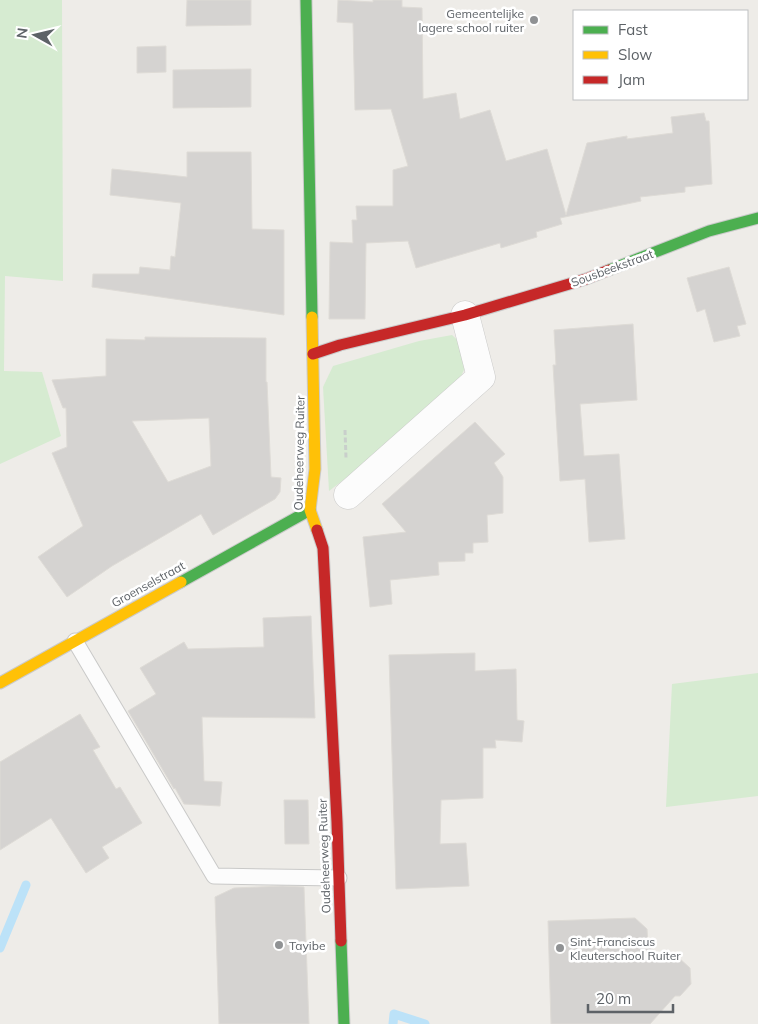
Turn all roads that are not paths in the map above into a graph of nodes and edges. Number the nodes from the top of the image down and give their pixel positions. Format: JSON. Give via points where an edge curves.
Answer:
{"nodes":[{"id":1,"x":306,"y":0,"type":"edge"},
{"id":2,"x":758,"y":218,"type":"edge"},
{"id":3,"x":465,"y":315,"type":"junction"},
{"id":4,"x":313,"y":354,"type":"junction"},
{"id":5,"x":348,"y":495,"type":"dead end"},
{"id":6,"x":310,"y":510,"type":"junction"},
{"id":7,"x":75,"y":641,"type":"junction"},
{"id":8,"x":0,"y":683,"type":"edge"},
{"id":9,"x":339,"y":878,"type":"junction"},
{"id":10,"x":344,"y":1024,"type":"edge"}],
"edges":[{"from":1,"to":4,"type":"street","name":"Oudeheerweg Ruiter"},
{"from":2,"to":3,"type":"street","name":"Sousbeekstraat","via":[[709,231],[586,279]]},
{"from":3,"to":4,"type":"street","name":"Sousbeekstraat"},
{"from":3,"to":5,"type":"street","via":[[481,377]]},
{"from":4,"to":6,"type":"street","name":"Oudeheerweg Ruiter","via":[[315,468]]},
{"from":6,"to":7,"type":"street","name":"Groenselstraat"},
{"from":6,"to":9,"type":"street","name":"Oudeheerweg Ruiter","via":[[323,548]]},
{"from":7,"to":8,"type":"street","name":"Groenselstraat"},
{"from":7,"to":9,"type":"lane","via":[[214,876]]},
{"from":9,"to":10,"type":"street","name":"Oudeheerweg Ruiter"}]}
